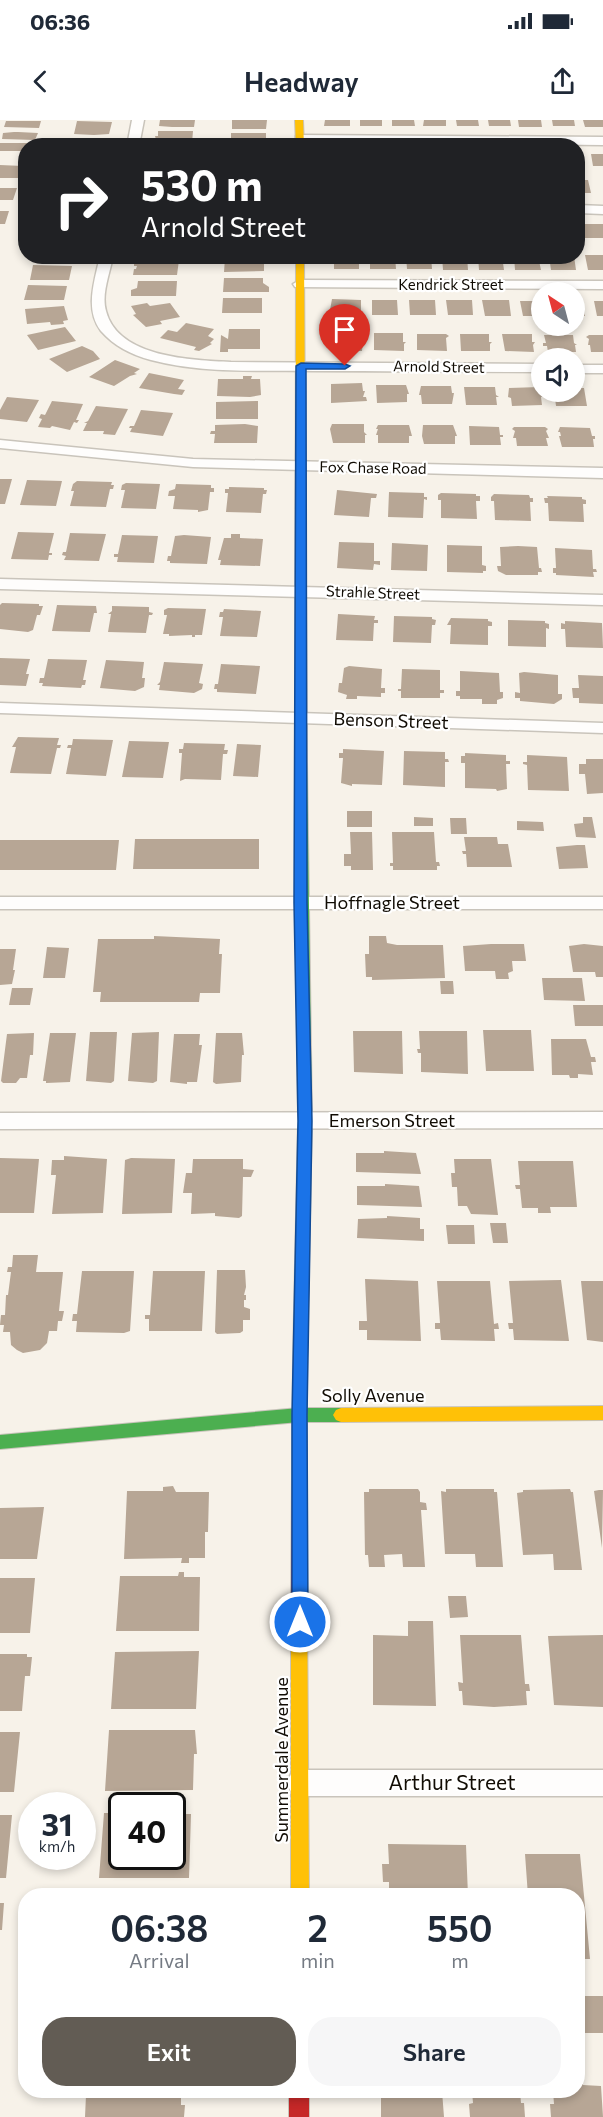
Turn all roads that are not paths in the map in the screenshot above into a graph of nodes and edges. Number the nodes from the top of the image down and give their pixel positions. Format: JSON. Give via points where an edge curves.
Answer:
{"nodes":[{"id":1,"x":138,"y":120,"type":"edge"},
{"id":2,"x":298,"y":120,"type":"edge"},
{"id":3,"x":134,"y":138,"type":"edge"},
{"id":4,"x":300,"y":138,"type":"edge"},
{"id":5,"x":585,"y":141,"type":"edge"},
{"id":6,"x":603,"y":141,"type":"edge"},
{"id":7,"x":585,"y":210,"type":"edge"},
{"id":8,"x":603,"y":210,"type":"edge"},
{"id":9,"x":105,"y":264,"type":"edge"},
{"id":10,"x":300,"y":264,"type":"edge"},
{"id":11,"x":300,"y":284,"type":"junction"},
{"id":12,"x":603,"y":285,"type":"edge"},
{"id":13,"x":301,"y":366,"type":"junction"},
{"id":14,"x":531,"y":368,"type":"edge"},
{"id":15,"x":585,"y":369,"type":"edge"},
{"id":16,"x":603,"y":369,"type":"edge"},
{"id":17,"x":0,"y":444,"type":"edge"},
{"id":18,"x":300,"y":466,"type":"junction"},
{"id":19,"x":603,"y":473,"type":"edge"},
{"id":20,"x":0,"y":584,"type":"edge"},
{"id":21,"x":301,"y":591,"type":"junction"},
{"id":22,"x":603,"y":600,"type":"edge"},
{"id":23,"x":0,"y":708,"type":"edge"},
{"id":24,"x":300,"y":718,"type":"junction"},
{"id":25,"x":603,"y":728,"type":"edge"},
{"id":26,"x":0,"y":903,"type":"edge"},
{"id":27,"x":301,"y":903,"type":"junction"},
{"id":28,"x":603,"y":903,"type":"edge"},
{"id":29,"x":603,"y":1120,"type":"edge"},
{"id":30,"x":0,"y":1121,"type":"edge"},
{"id":31,"x":305,"y":1121,"type":"junction"},
{"id":32,"x":603,"y":1413,"type":"edge"},
{"id":33,"x":299,"y":1415,"type":"junction"},
{"id":34,"x":0,"y":1442,"type":"edge"},
{"id":35,"x":301,"y":1783,"type":"junction"},
{"id":36,"x":603,"y":1783,"type":"edge"},
{"id":37,"x":300,"y":1888,"type":"edge"},
{"id":38,"x":299,"y":2098,"type":"edge"},
{"id":39,"x":299,"y":2117,"type":"edge"}],
"edges":[{"from":1,"to":3,"type":"street"},
{"from":2,"to":4,"type":"street"},
{"from":5,"to":6,"type":"street"},
{"from":7,"to":8,"type":"street"},
{"from":9,"to":13,"type":"street","name":"Arnold Street","via":[[99,310],[105,326],[125,345],[156,358],[195,364]]},
{"from":10,"to":11,"type":"street","name":"Summerdale Avenue"},
{"from":11,"to":12,"type":"street","name":"Kendrick Street"},
{"from":11,"to":13,"type":"street","name":"Summerdale Avenue"},
{"from":13,"to":14,"type":"street","name":"Arnold Street"},
{"from":13,"to":18,"type":"street","name":"Summerdale Avenue"},
{"from":15,"to":16,"type":"street"},
{"from":17,"to":18,"type":"street","name":"Fox Chase Road","via":[[193,463]]},
{"from":18,"to":19,"type":"street","name":"Fox Chase Road"},
{"from":18,"to":21,"type":"street","name":"Summerdale Avenue"},
{"from":20,"to":21,"type":"street","name":"Strahle Street"},
{"from":21,"to":22,"type":"street","name":"Strahle Street"},
{"from":21,"to":24,"type":"street","name":"Summerdale Avenue"},
{"from":23,"to":24,"type":"street","name":"Benson Street"},
{"from":24,"to":25,"type":"street","name":"Benson Street"},
{"from":24,"to":27,"type":"street","name":"Summerdale Avenue"},
{"from":26,"to":27,"type":"street","name":"Hoffnagle Street"},
{"from":27,"to":28,"type":"street","name":"Hoffnagle Street"},
{"from":27,"to":31,"type":"street","name":"Summerdale Avenue"},
{"from":29,"to":31,"type":"street","name":"Emerson Street"},
{"from":30,"to":31,"type":"street","name":"Emerson Street"},
{"from":31,"to":33,"type":"street","name":"Summerdale Avenue"},
{"from":32,"to":33,"type":"street","name":"Solly Avenue"},
{"from":33,"to":34,"type":"street","name":"Solly Avenue"},
{"from":33,"to":35,"type":"street","name":"Summerdale Avenue"},
{"from":35,"to":36,"type":"street","name":"Arthur Street"},
{"from":35,"to":37,"type":"street","name":"Summerdale Avenue"},
{"from":38,"to":39,"type":"street"}]}
